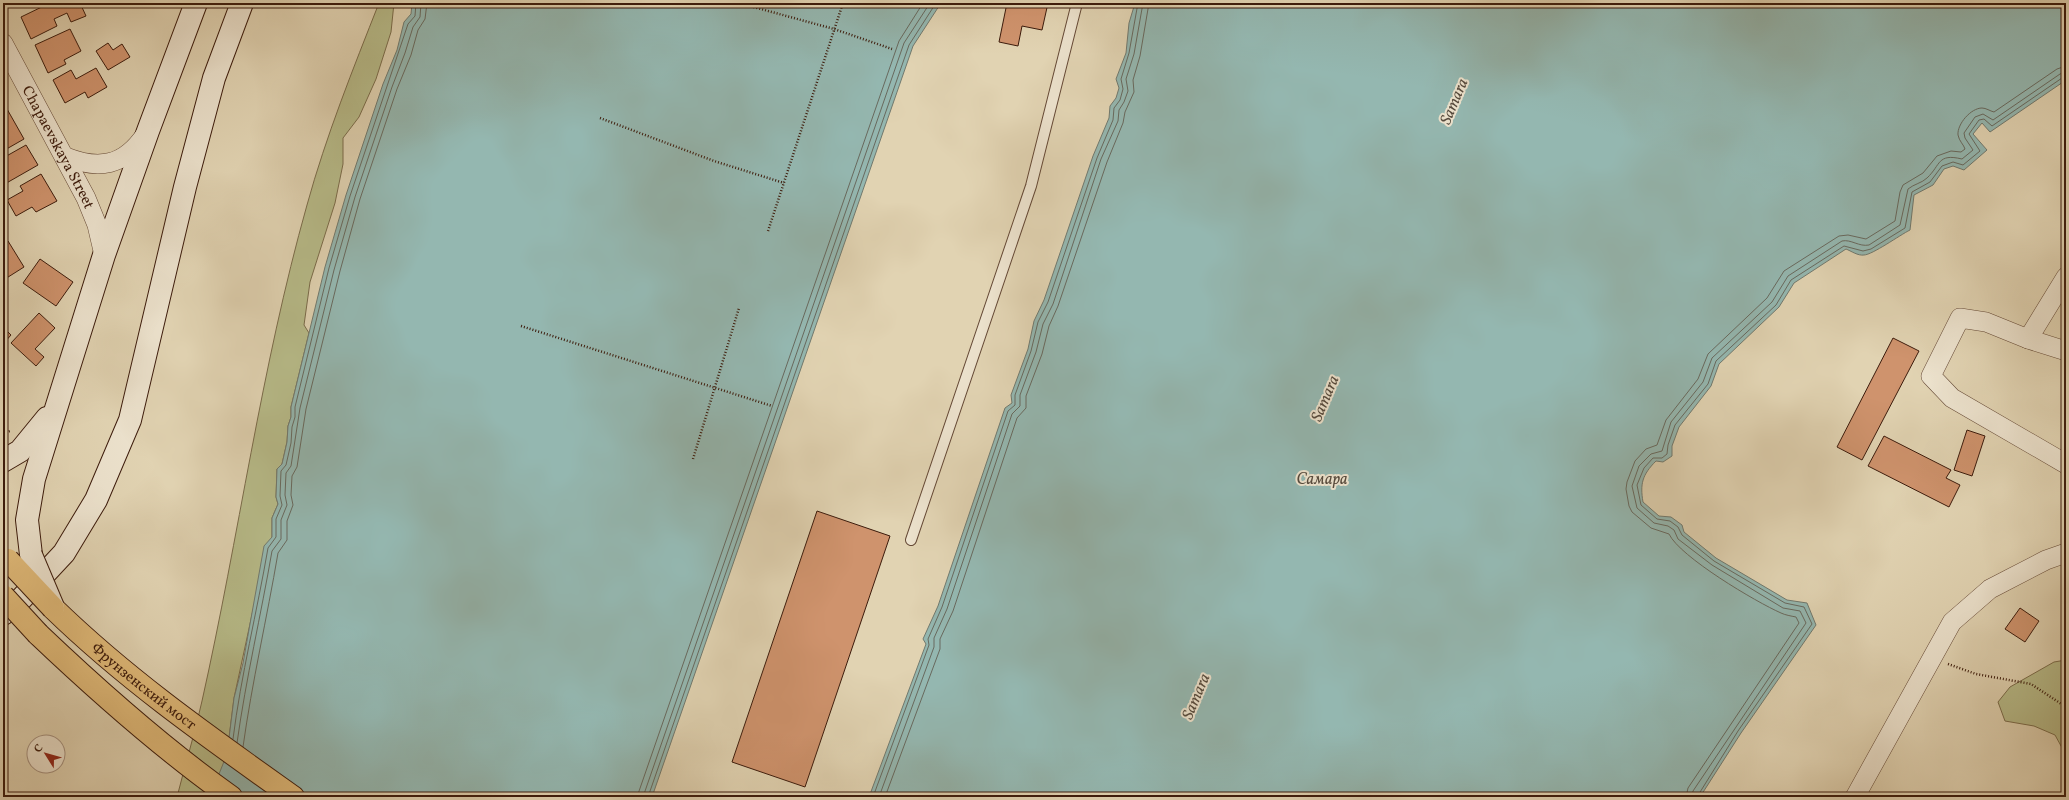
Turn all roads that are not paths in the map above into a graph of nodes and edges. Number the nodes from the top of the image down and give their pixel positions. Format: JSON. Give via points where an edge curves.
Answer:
{"nodes":[{"id":1,"x":196,"y":3,"type":"edge"},
{"id":2,"x":242,"y":3,"type":"edge"},
{"id":3,"x":1077,"y":3,"type":"edge"},
{"id":4,"x":3,"y":43,"type":"edge"},
{"id":5,"x":148,"y":131,"type":"junction"},
{"id":6,"x":66,"y":158,"type":"junction"},
{"id":7,"x":104,"y":255,"type":"junction"},
{"id":8,"x":2066,"y":277,"type":"edge"},
{"id":9,"x":2028,"y":339,"type":"junction"},
{"id":10,"x":2066,"y":351,"type":"edge"},
{"id":11,"x":58,"y":404,"type":"junction"},
{"id":12,"x":3,"y":461,"type":"edge"},
{"id":13,"x":2066,"y":464,"type":"edge"},
{"id":14,"x":911,"y":540,"type":"dead end"},
{"id":15,"x":2066,"y":553,"type":"edge"},
{"id":16,"x":5,"y":558,"type":"edge"},
{"id":17,"x":3,"y":596,"type":"edge"},
{"id":18,"x":3,"y":608,"type":"edge"},
{"id":19,"x":53,"y":608,"type":"junction"},
{"id":20,"x":3,"y":614,"type":"edge"},
{"id":21,"x":38,"y":634,"type":"junction"},
{"id":22,"x":231,"y":797,"type":"edge"},
{"id":23,"x":293,"y":797,"type":"edge"},
{"id":24,"x":1855,"y":797,"type":"edge"}],
"edges":[{"from":1,"to":5,"type":"main road"},
{"from":2,"to":20,"type":"main road","via":[[212,85],[130,420],[96,500],[64,553],[22,598]]},
{"from":3,"to":14,"type":"lane","via":[[1031,186]]},
{"from":4,"to":6,"type":"street","name":"Chapaevskaya Street"},
{"from":5,"to":6,"type":"street","via":[[127,155],[113,162],[81,163]]},
{"from":5,"to":7,"type":"main road"},
{"from":6,"to":7,"type":"street","name":"Chapaevskaya Street","via":[[97,225]]},
{"from":7,"to":11,"type":"main road"},
{"from":8,"to":9,"type":"street"},
{"from":9,"to":10,"type":"street"},
{"from":9,"to":13,"type":"street","via":[[1986,322],[1960,318],[1932,376],[1952,398]]},
{"from":11,"to":12,"type":"main road","via":[[30,441]]},
{"from":11,"to":19,"type":"main road","bridge":true,"via":[[28,506],[27,520],[31,555]]},
{"from":15,"to":24,"type":"street","via":[[2046,560],[1990,589],[1952,622]]},
{"from":16,"to":19,"type":"main road","name":"Фрунзенский мост","bridge":true},
{"from":17,"to":21,"type":"main road","name":"Фрунзенский мост","bridge":true},
{"from":18,"to":21,"type":"main road","bridge":true},
{"from":19,"to":23,"type":"main road","name":"Фрунзенский мост","via":[[92,646],[133,680]]},
{"from":21,"to":22,"type":"main road","name":"Фрунзенский мост","via":[[140,727]]}]}
